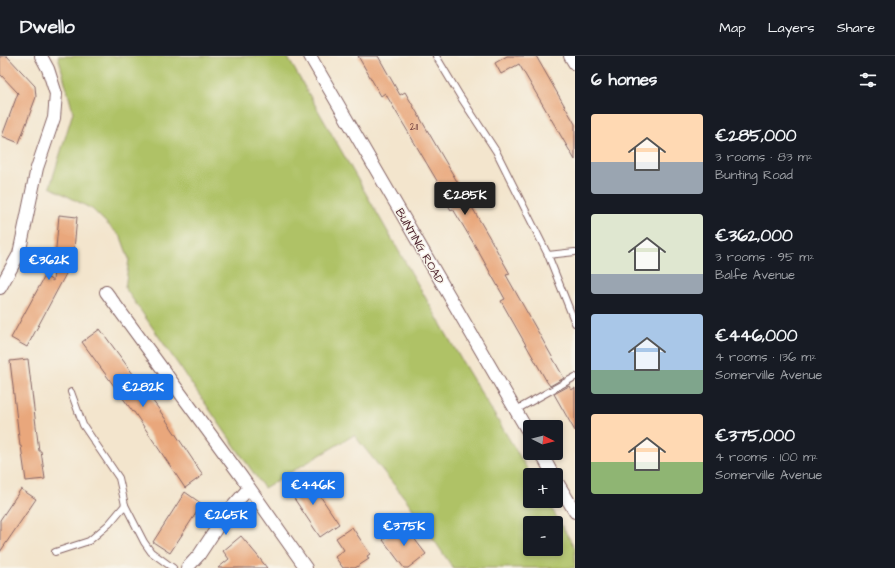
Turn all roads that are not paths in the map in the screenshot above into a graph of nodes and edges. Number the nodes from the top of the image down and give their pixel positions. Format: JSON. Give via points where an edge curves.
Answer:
{"nodes":[{"id":1,"x":41,"y":56,"type":"edge"},
{"id":2,"x":310,"y":56,"type":"edge"},
{"id":3,"x":436,"y":56,"type":"edge"},
{"id":4,"x":570,"y":56,"type":"edge"},
{"id":5,"x":575,"y":64,"type":"edge"},
{"id":6,"x":575,"y":252,"type":"edge"},
{"id":7,"x":548,"y":255,"type":"junction"},
{"id":8,"x":0,"y":288,"type":"edge"},
{"id":9,"x":106,"y":292,"type":"dead end"},
{"id":10,"x":575,"y":323,"type":"edge"},
{"id":11,"x":575,"y":377,"type":"edge"},
{"id":12,"x":71,"y":392,"type":"dead end"},
{"id":13,"x":516,"y":410,"type":"junction"},
{"id":14,"x":523,"y":422,"type":"edge"},
{"id":15,"x":249,"y":488,"type":"junction"},
{"id":16,"x":563,"y":492,"type":"edge"},
{"id":17,"x":126,"y":505,"type":"junction"},
{"id":18,"x":575,"y":512,"type":"edge"},
{"id":19,"x":55,"y":552,"type":"dead end"},
{"id":20,"x":173,"y":568,"type":"edge"},
{"id":21,"x":187,"y":568,"type":"edge"},
{"id":22,"x":306,"y":568,"type":"edge"}],
"edges":[{"from":1,"to":8,"type":"street","via":[[56,94],[54,118],[38,168],[19,254]]},
{"from":2,"to":13,"type":"street","name":"BUNTING ROAD"},
{"from":3,"to":7,"type":"lane","via":[[496,151]]},
{"from":4,"to":5,"type":"street"},
{"from":6,"to":7,"type":"lane"},
{"from":7,"to":10,"type":"lane"},
{"from":9,"to":15,"type":"street"},
{"from":11,"to":13,"type":"lane"},
{"from":12,"to":17,"type":"lane","via":[[83,424],[119,478]]},
{"from":13,"to":14,"type":"street","name":"BUNTING ROAD"},
{"from":15,"to":21,"type":"street","via":[[226,514],[199,555]]},
{"from":15,"to":22,"type":"street"},
{"from":16,"to":18,"type":"street"},
{"from":17,"to":19,"type":"lane","via":[[89,541]]},
{"from":17,"to":20,"type":"lane","via":[[150,552]]}]}
